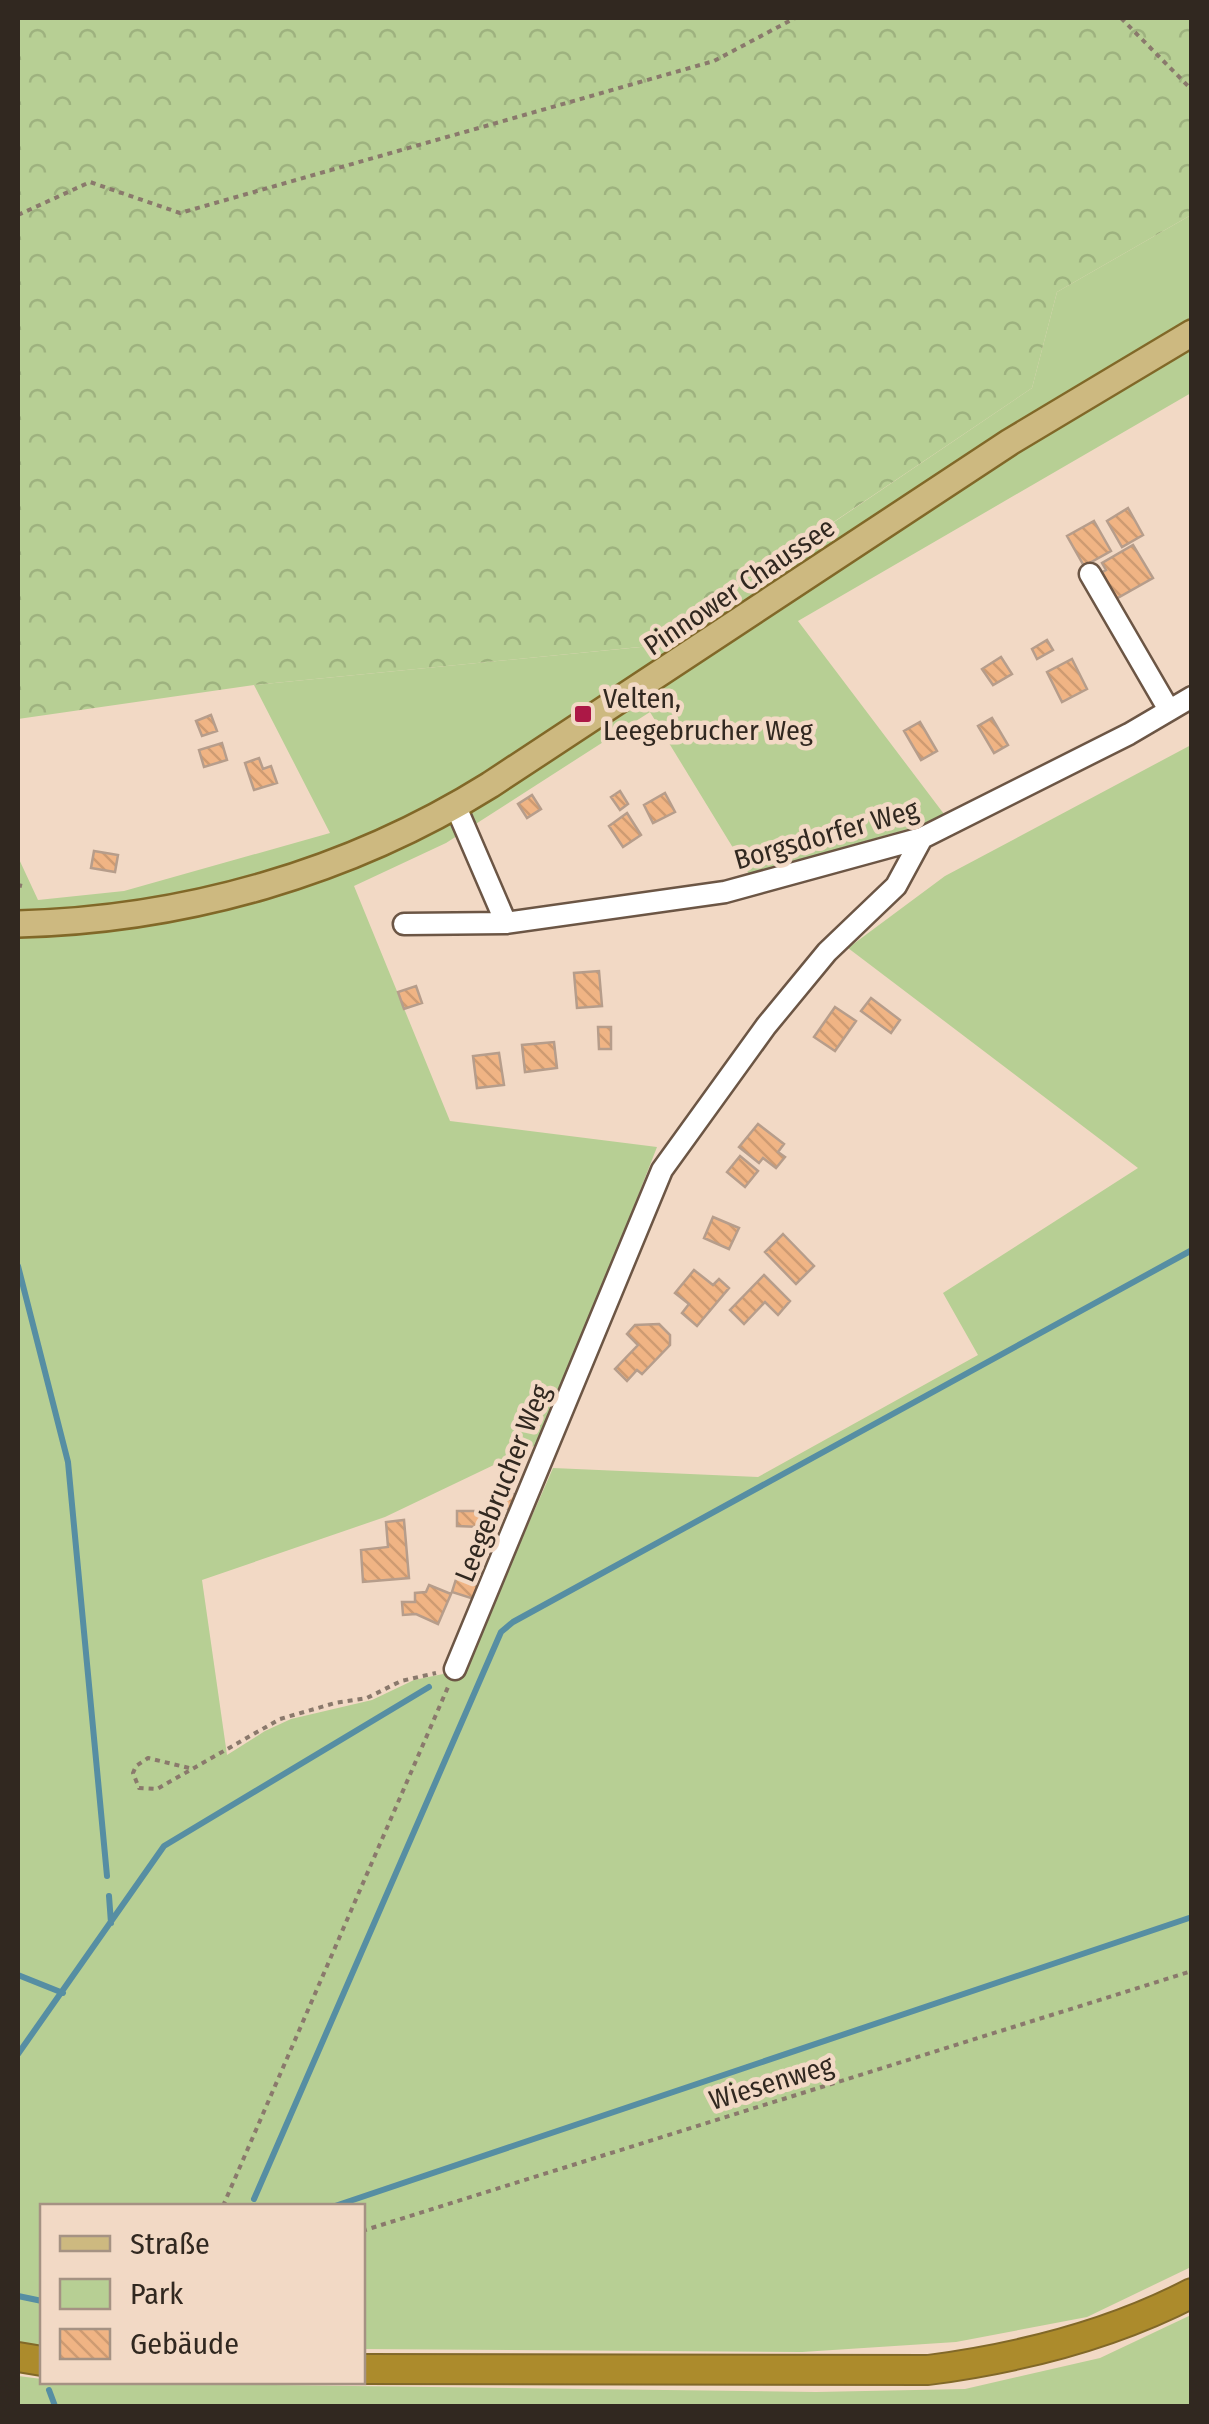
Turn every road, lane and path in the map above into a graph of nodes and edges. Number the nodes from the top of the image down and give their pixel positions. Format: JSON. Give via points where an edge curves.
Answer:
{"nodes":[{"id":1,"x":796,"y":18,"type":"edge"},
{"id":2,"x":1121,"y":18,"type":"edge"},
{"id":3,"x":1192,"y":90,"type":"edge"},
{"id":4,"x":18,"y":215,"type":"edge"},
{"id":5,"x":1192,"y":333,"type":"edge"},
{"id":6,"x":1090,"y":574,"type":"dead end"},
{"id":7,"x":1192,"y":696,"type":"edge"},
{"id":8,"x":1169,"y":710,"type":"junction"},
{"id":9,"x":456,"y":807,"type":"junction"},
{"id":10,"x":922,"y":838,"type":"junction"},
{"id":11,"x":506,"y":923,"type":"junction"},
{"id":12,"x":18,"y":924,"type":"edge"},
{"id":13,"x":404,"y":924,"type":"dead end"},
{"id":14,"x":456,"y":1669,"type":"junction"},
{"id":15,"x":189,"y":1768,"type":"junction"},
{"id":16,"x":1192,"y":1972,"type":"edge"},
{"id":17,"x":228,"y":2197,"type":"junction"},
{"id":18,"x":225,"y":2204,"type":"edge"},
{"id":19,"x":230,"y":2204,"type":"edge"},
{"id":20,"x":365,"y":2230,"type":"edge"},
{"id":21,"x":1192,"y":2294,"type":"edge"},
{"id":22,"x":365,"y":2369,"type":"edge"}],
"edges":[{"from":1,"to":4,"type":"path","via":[[714,62],[180,213],[90,182]]},
{"from":2,"to":3,"type":"path"},
{"from":5,"to":9,"type":"main road","name":"Pinnower Chaussee","via":[[1010,442]]},
{"from":6,"to":8,"type":"street"},
{"from":7,"to":8,"type":"street","name":"Borgsdorfer Weg"},
{"from":8,"to":10,"type":"street","name":"Borgsdorfer Weg"},
{"from":9,"to":11,"type":"street"},
{"from":9,"to":12,"type":"main road","name":"Pinnower Chaussee","via":[[370,849],[236,894],[118,916]]},
{"from":10,"to":11,"type":"street","name":"Borgsdorfer Weg","via":[[725,892]]},
{"from":10,"to":14,"type":"street","name":"Leegebrucher Weg","via":[[896,886],[827,952],[766,1026],[662,1170]]},
{"from":11,"to":13,"type":"street","name":"Borgsdorfer Weg"},
{"from":14,"to":15,"type":"path","via":[[280,1720]]},
{"from":14,"to":17,"type":"path"},
{"from":15,"to":15,"type":"path","via":[[148,1790],[132,1774],[148,1758]]},
{"from":16,"to":20,"type":"path","name":"Wiesenweg"},
{"from":17,"to":18,"type":"path"},
{"from":17,"to":19,"type":"path"},
{"from":21,"to":22,"type":"highway","via":[[1082,2338],[928,2370]]}]}
